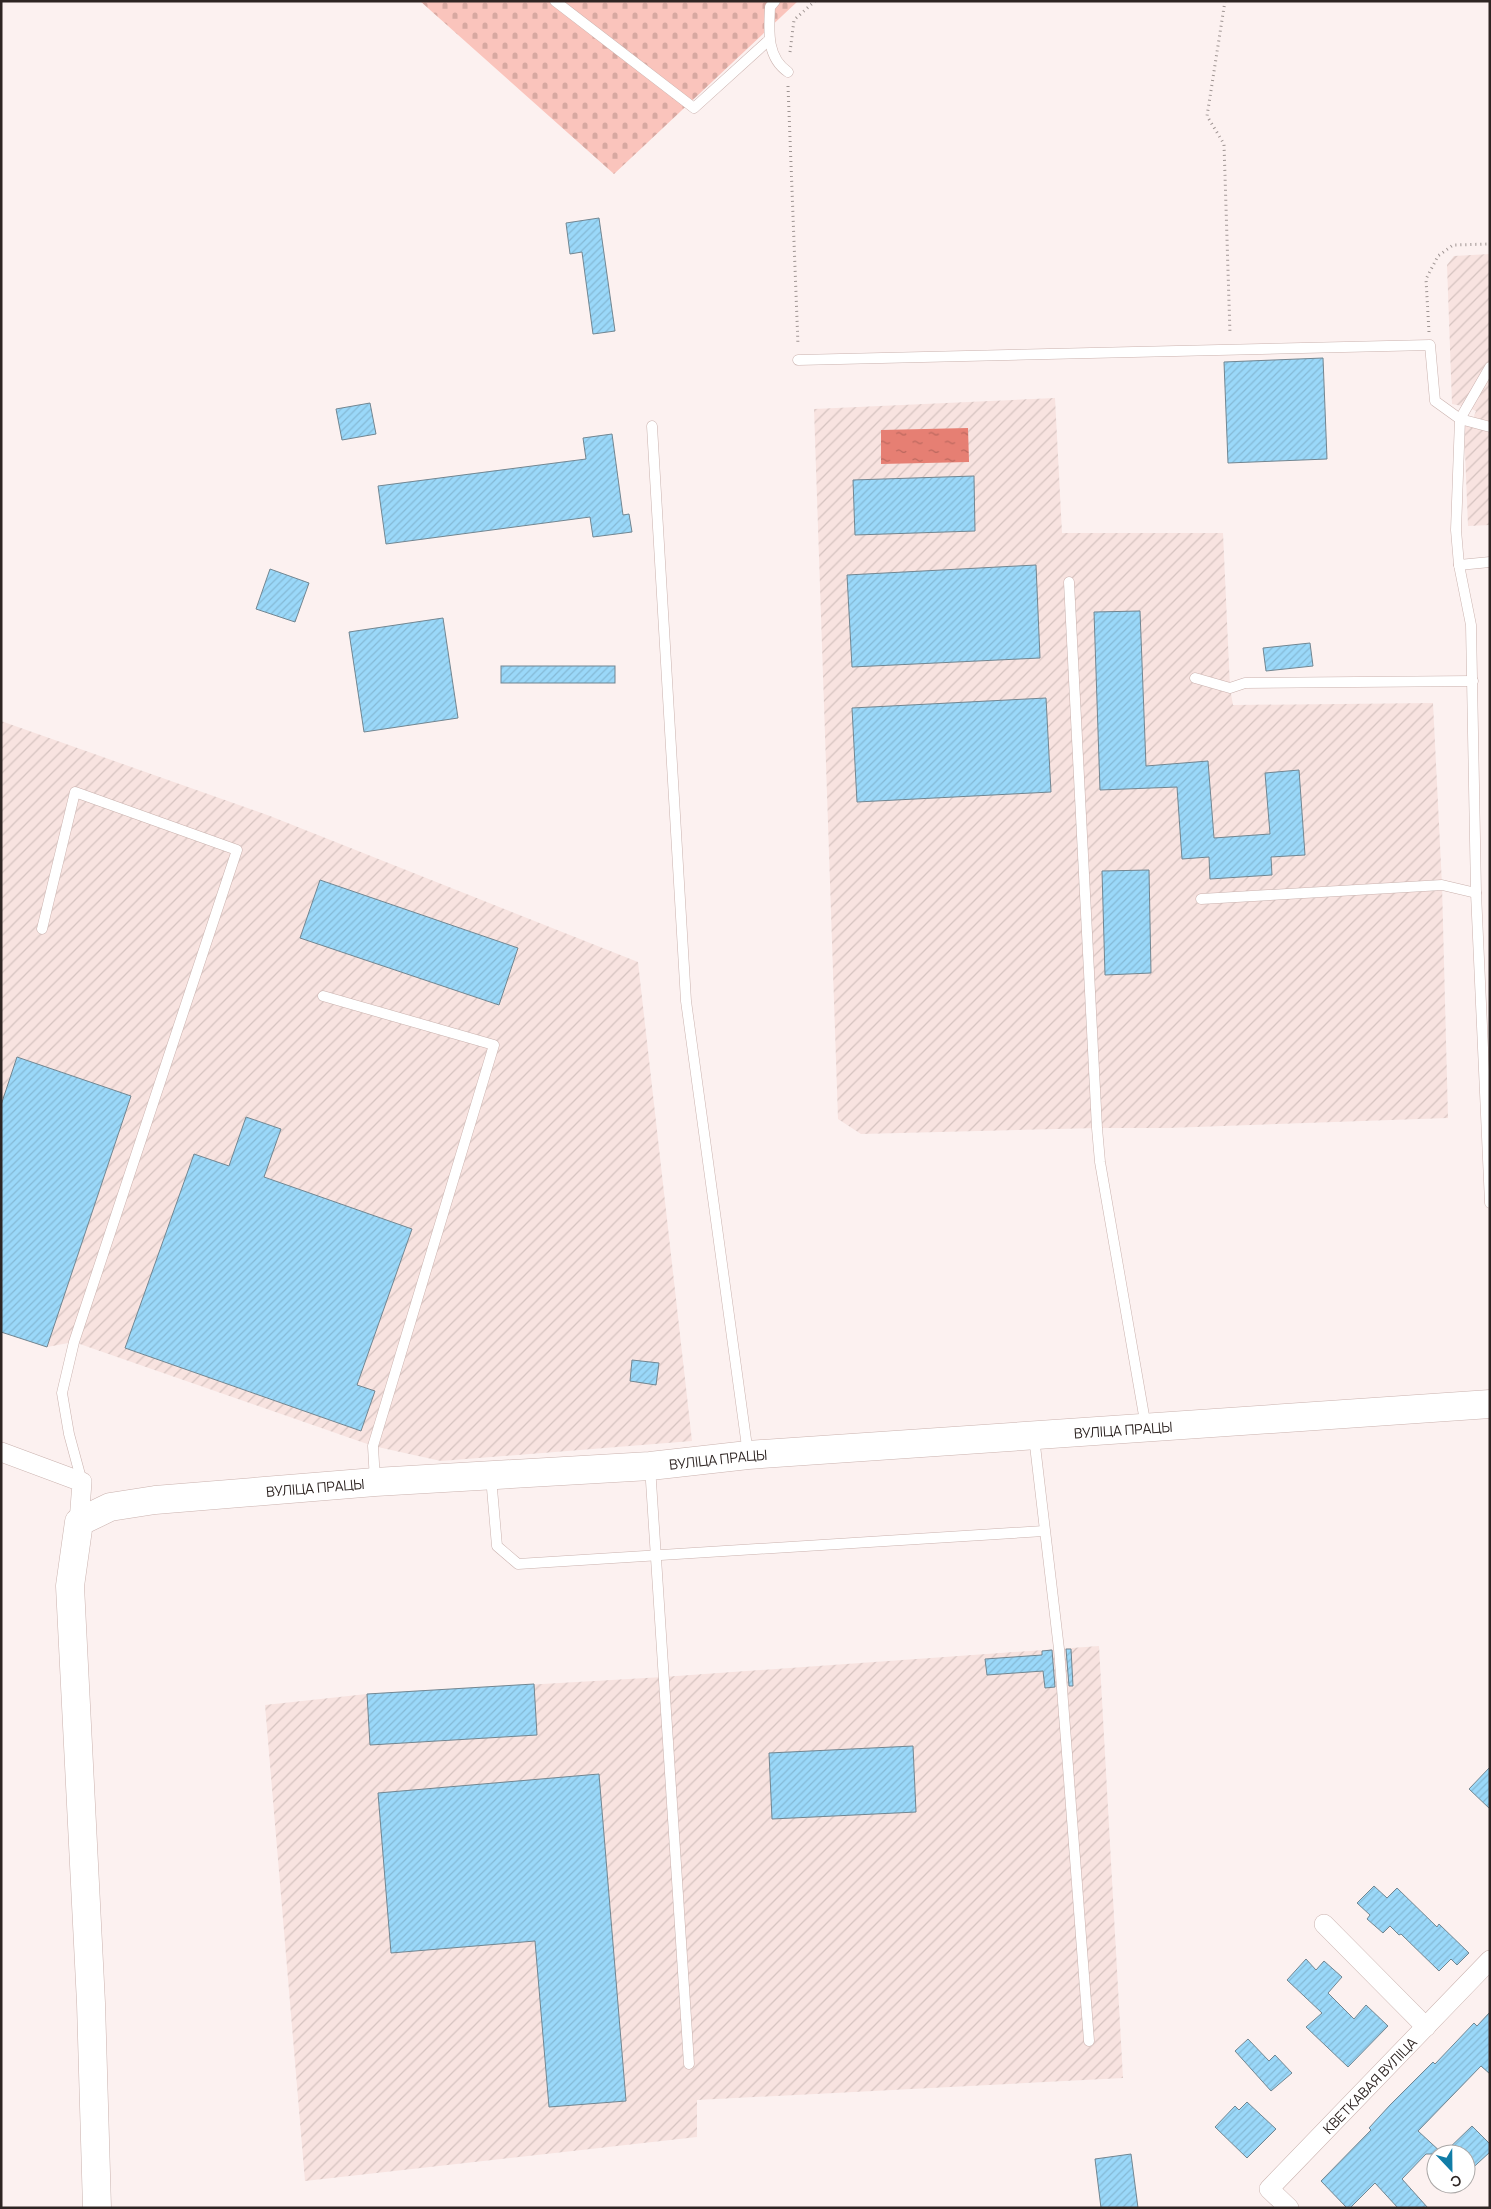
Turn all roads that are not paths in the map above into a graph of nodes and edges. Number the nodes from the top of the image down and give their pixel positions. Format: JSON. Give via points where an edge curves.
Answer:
{"nodes":[{"id":1,"x":555,"y":1,"type":"edge"},
{"id":2,"x":775,"y":1,"type":"edge"},
{"id":3,"x":769,"y":40,"type":"junction"},
{"id":4,"x":788,"y":72,"type":"road end"},
{"id":5,"x":798,"y":360,"type":"road end"},
{"id":6,"x":1490,"y":367,"type":"edge"},
{"id":7,"x":1460,"y":419,"type":"junction"},
{"id":8,"x":652,"y":426,"type":"dead end"},
{"id":9,"x":1490,"y":427,"type":"edge"},
{"id":10,"x":1490,"y":562,"type":"edge"},
{"id":11,"x":1459,"y":565,"type":"junction"},
{"id":12,"x":1069,"y":582,"type":"dead end"},
{"id":13,"x":1195,"y":678,"type":"dead end"},
{"id":14,"x":1473,"y":681,"type":"junction"},
{"id":15,"x":1476,"y":893,"type":"junction"},
{"id":16,"x":1201,"y":899,"type":"dead end"},
{"id":17,"x":42,"y":929,"type":"dead end"},
{"id":18,"x":323,"y":996,"type":"dead end"},
{"id":19,"x":1488,"y":1123,"type":"edge"},
{"id":20,"x":1490,"y":1203,"type":"edge"},
{"id":21,"x":1490,"y":1404,"type":"edge"},
{"id":22,"x":1146,"y":1428,"type":"junction"},
{"id":23,"x":1034,"y":1437,"type":"junction"},
{"id":24,"x":1,"y":1452,"type":"edge"},
{"id":25,"x":748,"y":1455,"type":"junction"},
{"id":26,"x":650,"y":1466,"type":"junction"},
{"id":27,"x":491,"y":1477,"type":"junction"},
{"id":28,"x":82,"y":1482,"type":"junction"},
{"id":29,"x":375,"y":1482,"type":"junction"},
{"id":30,"x":79,"y":1522,"type":"junction"},
{"id":31,"x":1044,"y":1531,"type":"junction"},
{"id":32,"x":657,"y":1555,"type":"junction"},
{"id":33,"x":1324,"y":1924,"type":"dead end"},
{"id":34,"x":1490,"y":1960,"type":"edge"},
{"id":35,"x":1426,"y":2027,"type":"junction"},
{"id":36,"x":1089,"y":2040,"type":"dead end"},
{"id":37,"x":689,"y":2064,"type":"dead end"},
{"id":38,"x":96,"y":2208,"type":"edge"},
{"id":39,"x":1289,"y":2208,"type":"edge"}],
"edges":[{"from":1,"to":3,"type":"lane","via":[[694,108]]},
{"from":2,"to":3,"type":"lane","via":[[770,7]]},
{"from":3,"to":4,"type":"lane","via":[[778,66]]},
{"from":5,"to":7,"type":"lane","via":[[1430,345],[1435,401]]},
{"from":6,"to":7,"type":"lane"},
{"from":7,"to":9,"type":"lane"},
{"from":7,"to":11,"type":"lane","via":[[1456,530]]},
{"from":8,"to":25,"type":"lane","via":[[686,1001]]},
{"from":10,"to":11,"type":"lane"},
{"from":11,"to":14,"type":"lane","via":[[1471,626]]},
{"from":12,"to":22,"type":"lane","via":[[1096,1128]]},
{"from":13,"to":14,"type":"lane","via":[[1230,688],[1245,683]]},
{"from":14,"to":15,"type":"lane"},
{"from":15,"to":16,"type":"lane","via":[[1442,885]]},
{"from":15,"to":19,"type":"lane"},
{"from":17,"to":28,"type":"lane","via":[[75,792],[237,850],[74,1342],[62,1393]]},
{"from":18,"to":29,"type":"lane","via":[[494,1045],[373,1446]]},
{"from":19,"to":20,"type":"lane"},
{"from":21,"to":22,"type":"street","name":"ВУЛІЦА ПРАЦЫ"},
{"from":22,"to":23,"type":"street","name":"ВУЛІЦА ПРАЦЫ"},
{"from":23,"to":25,"type":"street","name":"ВУЛІЦА ПРАЦЫ"},
{"from":23,"to":31,"type":"lane"},
{"from":24,"to":28,"type":"street"},
{"from":25,"to":26,"type":"street","name":"ВУЛІЦА ПРАЦЫ"},
{"from":26,"to":27,"type":"street","name":"ВУЛІЦА ПРАЦЫ"},
{"from":26,"to":32,"type":"lane"},
{"from":27,"to":29,"type":"street","name":"ВУЛІЦА ПРАЦЫ"},
{"from":27,"to":32,"type":"lane","via":[[497,1546],[518,1564]]},
{"from":28,"to":30,"type":"street"},
{"from":29,"to":30,"type":"street","name":"ВУЛІЦА ПРАЦЫ","via":[[155,1500],[110,1507]]},
{"from":30,"to":38,"type":"street","via":[[70,1586],[91,2003]]},
{"from":31,"to":32,"type":"lane"},
{"from":31,"to":36,"type":"lane","via":[[1059,1649]]},
{"from":32,"to":37,"type":"lane"},
{"from":33,"to":35,"type":"street"},
{"from":34,"to":35,"type":"street","name":"КВЕТКАВАЯ ВУЛІЦА"},
{"from":35,"to":39,"type":"street","name":"КВЕТКАВАЯ ВУЛІЦА","via":[[1269,2189]]}]}
